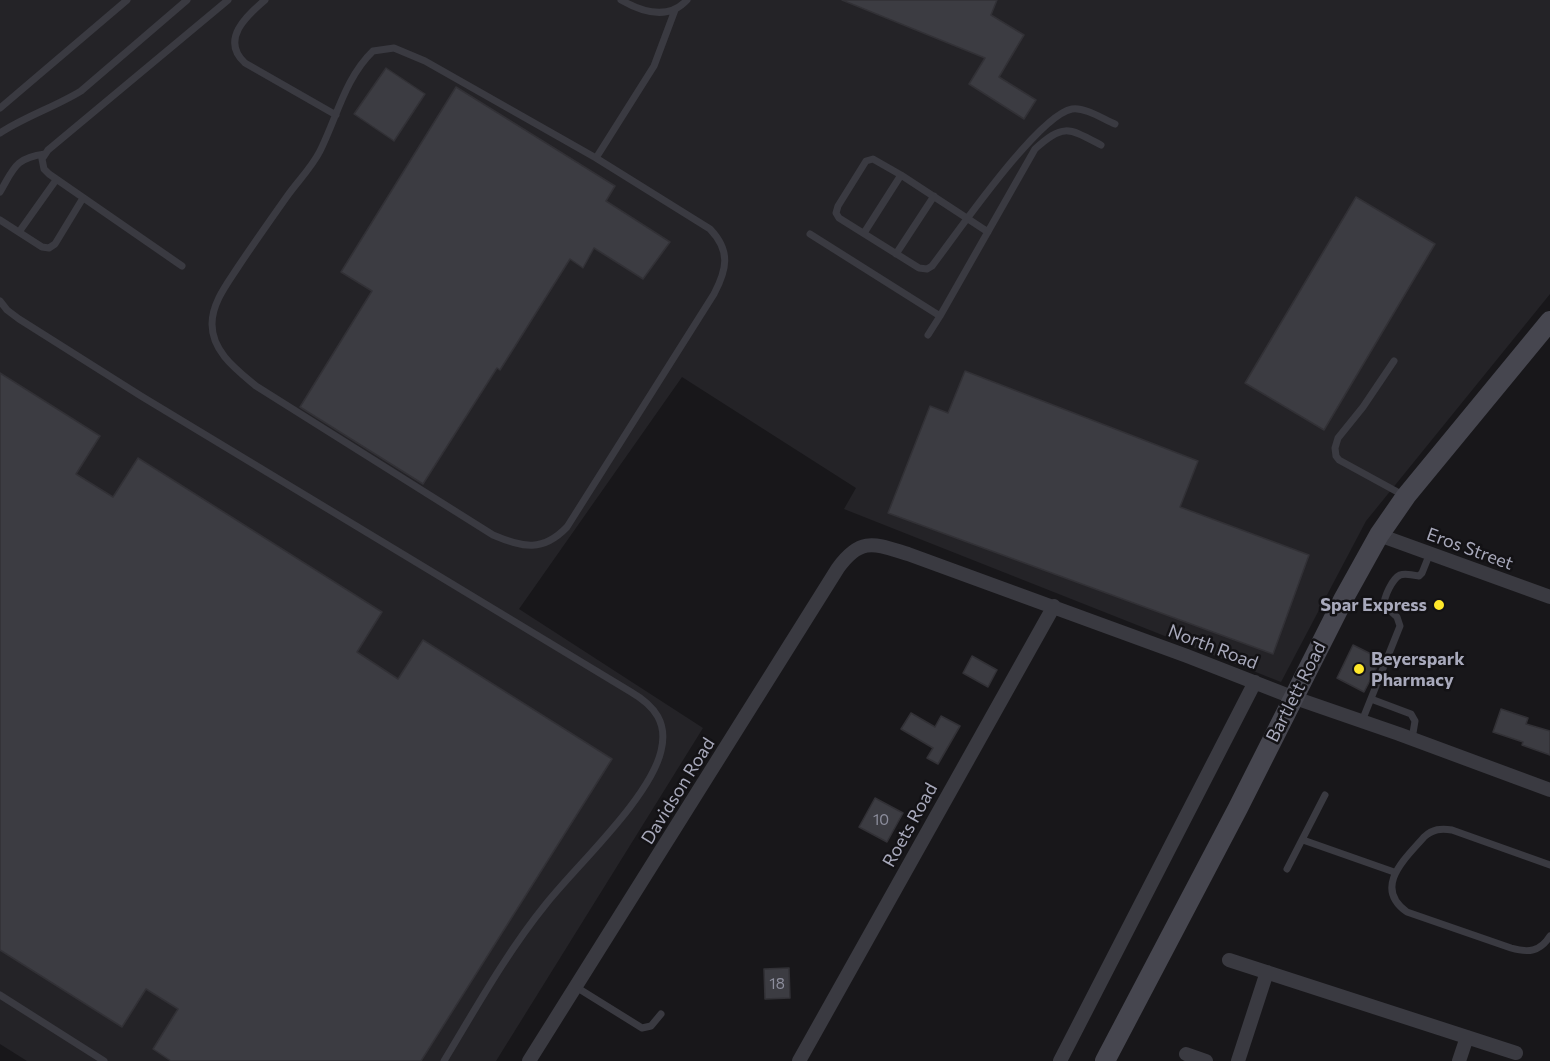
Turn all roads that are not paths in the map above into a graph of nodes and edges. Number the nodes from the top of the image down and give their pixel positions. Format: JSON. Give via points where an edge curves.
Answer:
{"nodes":[{"id":1,"x":127,"y":0,"type":"edge"},
{"id":2,"x":187,"y":0,"type":"edge"},
{"id":3,"x":228,"y":0,"type":"edge"},
{"id":4,"x":265,"y":0,"type":"edge"},
{"id":5,"x":621,"y":0,"type":"edge"},
{"id":6,"x":687,"y":0,"type":"edge"},
{"id":7,"x":675,"y":10,"type":"junction"},
{"id":8,"x":0,"y":108,"type":"edge"},
{"id":9,"x":336,"y":115,"type":"junction"},
{"id":10,"x":1115,"y":124,"type":"dead end"},
{"id":11,"x":0,"y":133,"type":"edge"},
{"id":12,"x":1101,"y":145,"type":"dead end"},
{"id":13,"x":45,"y":154,"type":"junction"},
{"id":14,"x":596,"y":159,"type":"junction"},
{"id":15,"x":901,"y":175,"type":"junction"},
{"id":16,"x":56,"y":180,"type":"junction"},
{"id":17,"x":0,"y":192,"type":"edge"},
{"id":18,"x":934,"y":196,"type":"junction"},
{"id":19,"x":83,"y":198,"type":"junction"},
{"id":20,"x":968,"y":219,"type":"junction"},
{"id":21,"x":0,"y":220,"type":"edge"},
{"id":22,"x":19,"y":232,"type":"junction"},
{"id":23,"x":988,"y":232,"type":"junction"},
{"id":24,"x":864,"y":233,"type":"junction"},
{"id":25,"x":810,"y":234,"type":"dead end"},
{"id":26,"x":896,"y":254,"type":"junction"},
{"id":27,"x":182,"y":266,"type":"dead end"},
{"id":28,"x":0,"y":302,"type":"edge"},
{"id":29,"x":940,"y":316,"type":"junction"},
{"id":30,"x":1550,"y":321,"type":"edge"},
{"id":31,"x":928,"y":335,"type":"dead end"},
{"id":32,"x":1394,"y":361,"type":"dead end"},
{"id":33,"x":1406,"y":496,"type":"junction"},
{"id":34,"x":1379,"y":535,"type":"junction"},
{"id":35,"x":862,"y":546,"type":"joint"},
{"id":36,"x":1430,"y":553,"type":"junction"},
{"id":37,"x":1550,"y":597,"type":"edge"},
{"id":38,"x":1054,"y":606,"type":"junction"},
{"id":39,"x":1255,"y":682,"type":"junction"},
{"id":40,"x":1292,"y":697,"type":"junction"},
{"id":41,"x":1371,"y":699,"type":"junction"},
{"id":42,"x":1362,"y":721,"type":"junction"},
{"id":43,"x":1412,"y":739,"type":"junction"},
{"id":44,"x":1550,"y":790,"type":"edge"},
{"id":45,"x":1326,"y":795,"type":"dead end"},
{"id":46,"x":1303,"y":840,"type":"junction"},
{"id":47,"x":1550,"y":865,"type":"edge"},
{"id":48,"x":1287,"y":869,"type":"dead end"},
{"id":49,"x":1394,"y":872,"type":"junction"},
{"id":50,"x":1550,"y":936,"type":"edge"},
{"id":51,"x":1229,"y":960,"type":"dead end"},
{"id":52,"x":1267,"y":972,"type":"junction"},
{"id":53,"x":576,"y":987,"type":"junction"},
{"id":54,"x":0,"y":995,"type":"edge"},
{"id":55,"x":661,"y":1014,"type":"dead end"},
{"id":56,"x":1467,"y":1037,"type":"junction"},
{"id":57,"x":1516,"y":1053,"type":"dead end"},
{"id":58,"x":1186,"y":1054,"type":"dead end"},
{"id":59,"x":104,"y":1061,"type":"edge"},
{"id":60,"x":444,"y":1061,"type":"edge"},
{"id":61,"x":529,"y":1061,"type":"edge"},
{"id":62,"x":799,"y":1061,"type":"edge"},
{"id":63,"x":1060,"y":1061,"type":"edge"},
{"id":64,"x":1105,"y":1061,"type":"edge"},
{"id":65,"x":1206,"y":1061,"type":"edge"},
{"id":66,"x":1239,"y":1061,"type":"edge"},
{"id":67,"x":1459,"y":1061,"type":"edge"}],
"edges":[{"from":1,"to":8,"type":"lane"},
{"from":2,"to":11,"type":"lane","via":[[81,91]]},
{"from":3,"to":13,"type":"lane"},
{"from":4,"to":9,"type":"lane","via":[[239,28],[235,44],[239,57]]},
{"from":5,"to":7,"type":"lane","via":[[652,13]]},
{"from":6,"to":7,"type":"lane"},
{"from":7,"to":14,"type":"lane","via":[[654,66]]},
{"from":9,"to":14,"type":"lane","via":[[354,72],[364,60],[373,51],[394,48],[425,61]]},
{"from":9,"to":14,"type":"lane","via":[[319,153],[226,285],[212,324],[218,345],[234,368],[256,386],[493,536],[522,545],[549,542],[567,527],[714,294],[724,270],[723,249],[710,229]]},
{"from":10,"to":20,"type":"lane","via":[[1081,109],[1055,117],[1027,142]]},
{"from":12,"to":23,"type":"lane","via":[[1076,132],[1064,130],[1050,135],[1035,149]]},
{"from":13,"to":16,"type":"lane","via":[[44,169]]},
{"from":13,"to":17,"type":"lane","via":[[28,156],[16,165]]},
{"from":15,"to":18,"type":"lane"},
{"from":15,"to":24,"type":"lane"},
{"from":15,"to":24,"type":"lane","via":[[881,162],[867,161],[838,206],[839,218]]},
{"from":16,"to":19,"type":"lane"},
{"from":16,"to":22,"type":"lane"},
{"from":18,"to":20,"type":"lane"},
{"from":18,"to":26,"type":"lane"},
{"from":19,"to":22,"type":"lane","via":[[50,248]]},
{"from":19,"to":27,"type":"lane"},
{"from":20,"to":23,"type":"lane"},
{"from":20,"to":26,"type":"lane","via":[[927,269]]},
{"from":21,"to":22,"type":"lane"},
{"from":23,"to":29,"type":"lane"},
{"from":24,"to":26,"type":"lane"},
{"from":25,"to":29,"type":"lane"},
{"from":28,"to":60,"type":"lane","via":[[19,319],[141,396],[632,692],[655,710],[662,723],[663,738],[647,782],[524,932]]},
{"from":29,"to":31,"type":"lane"},
{"from":30,"to":33,"type":"street","name":"Bartlett Road"},
{"from":32,"to":33,"type":"lane","via":[[1338,438],[1335,448],[1339,460]]},
{"from":33,"to":34,"type":"street","name":"Bartlett Road"},
{"from":34,"to":36,"type":"street","name":"Eros Street"},
{"from":34,"to":40,"type":"street","name":"Bartlett Road"},
{"from":35,"to":38,"type":"street","name":"North Road","via":[[908,554]]},
{"from":35,"to":53,"type":"street","name":"Davidson Road","via":[[849,553],[838,568]]},
{"from":36,"to":37,"type":"street","name":"Eros Street"},
{"from":36,"to":41,"type":"lane","via":[[1419,576],[1401,574],[1385,598],[1384,605],[1397,617],[1400,626]]},
{"from":38,"to":39,"type":"street","name":"North Road"},
{"from":38,"to":62,"type":"street","name":"Roets Road"},
{"from":39,"to":40,"type":"street","name":"North Road"},
{"from":39,"to":63,"type":"street"},
{"from":40,"to":42,"type":"street","name":"North Road"},
{"from":40,"to":64,"type":"street","name":"Bartlett Road"},
{"from":41,"to":42,"type":"lane"},
{"from":41,"to":43,"type":"lane","via":[[1411,714],[1415,721]]},
{"from":42,"to":43,"type":"street","name":"North Road"},
{"from":43,"to":44,"type":"street","name":"North Road"},
{"from":45,"to":46,"type":"lane"},
{"from":46,"to":48,"type":"lane"},
{"from":46,"to":49,"type":"lane"},
{"from":47,"to":49,"type":"lane","via":[[1440,829],[1429,832]]},
{"from":49,"to":50,"type":"lane","via":[[1395,898],[1401,908],[1413,915],[1520,950],[1541,948]]},
{"from":51,"to":52,"type":"street"},
{"from":52,"to":56,"type":"street"},
{"from":52,"to":66,"type":"street"},
{"from":53,"to":55,"type":"lane","via":[[642,1028],[651,1026]]},
{"from":53,"to":61,"type":"street","name":"Davidson Road"},
{"from":54,"to":59,"type":"lane"},
{"from":56,"to":57,"type":"street"},
{"from":56,"to":67,"type":"street"},
{"from":58,"to":65,"type":"street"}]}
